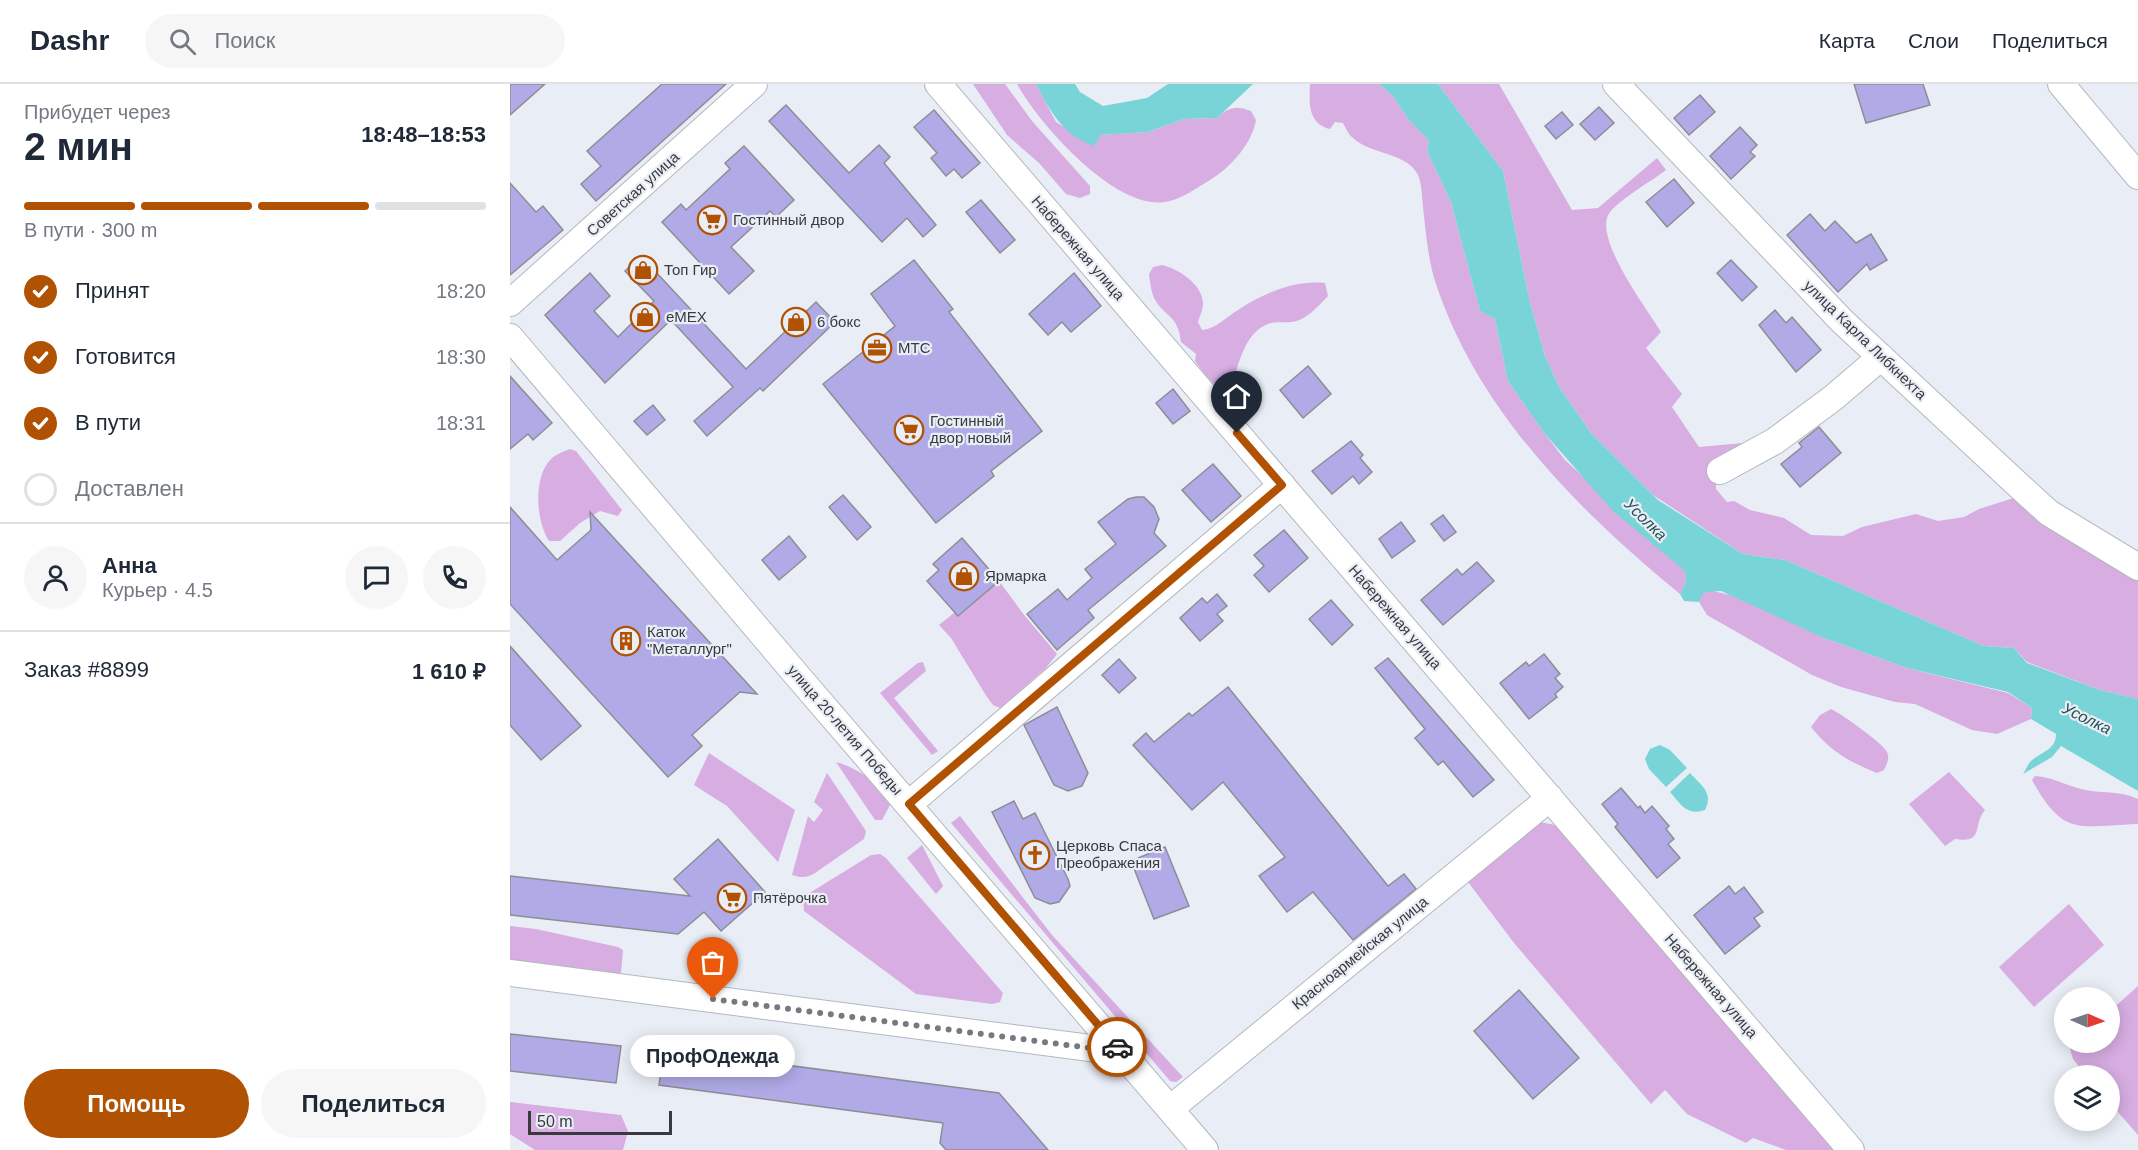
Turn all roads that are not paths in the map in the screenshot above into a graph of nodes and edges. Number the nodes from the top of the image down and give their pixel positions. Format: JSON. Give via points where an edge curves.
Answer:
{"nodes":[{"id":1,"x":754,"y":84,"type":"edge"},
{"id":2,"x":938,"y":84,"type":"edge"},
{"id":3,"x":1616,"y":84,"type":"edge"},
{"id":4,"x":2061,"y":84,"type":"edge"},
{"id":5,"x":2138,"y":176,"type":"edge"},
{"id":6,"x":510,"y":303,"type":"edge"},
{"id":7,"x":510,"y":336,"type":"edge"},
{"id":8,"x":1881,"y":357,"type":"junction"},
{"id":9,"x":1720,"y":471,"type":"dead end"},
{"id":10,"x":1282,"y":485,"type":"junction"},
{"id":11,"x":2138,"y":567,"type":"edge"},
{"id":12,"x":1550,"y":798,"type":"junction"},
{"id":13,"x":909,"y":804,"type":"junction"},
{"id":14,"x":510,"y":973,"type":"edge"},
{"id":15,"x":1121,"y":1052,"type":"junction"},
{"id":16,"x":1170,"y":1108,"type":"junction"},
{"id":17,"x":1205,"y":1150,"type":"edge"},
{"id":18,"x":1851,"y":1150,"type":"edge"}],
"edges":[{"from":1,"to":6,"type":"street","name":"Советская улица"},
{"from":2,"to":10,"type":"street","name":"Набережная улица"},
{"from":3,"to":8,"type":"street","name":"улица Карла Либкнехта"},
{"from":4,"to":5,"type":"street"},
{"from":7,"to":13,"type":"street","name":"улица 20-летия Победы"},
{"from":8,"to":9,"type":"street","via":[[1775,441]]},
{"from":8,"to":11,"type":"street","name":"улица Карла Либкнехта","via":[[2049,513]]},
{"from":10,"to":12,"type":"street","name":"Набережная улица"},
{"from":10,"to":13,"type":"street"},
{"from":12,"to":16,"type":"street","name":"Красноармейская улица"},
{"from":12,"to":18,"type":"street","name":"Набережная улица"},
{"from":13,"to":15,"type":"street","name":"улица 20-летия Победы"},
{"from":14,"to":15,"type":"street"},
{"from":15,"to":16,"type":"street","name":"улица 20-летия Победы"},
{"from":16,"to":17,"type":"street","name":"улица 20-летия Победы"}]}
